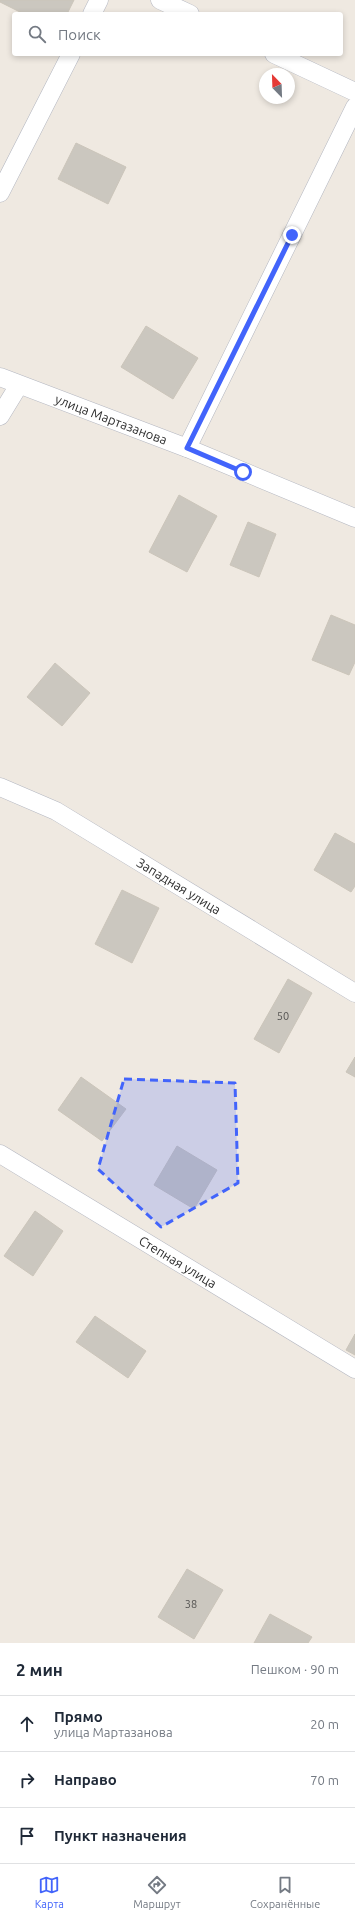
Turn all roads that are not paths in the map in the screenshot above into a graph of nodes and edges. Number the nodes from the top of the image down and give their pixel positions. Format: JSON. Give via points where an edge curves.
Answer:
{"nodes":[{"id":1,"x":99,"y":0,"type":"edge"},
{"id":2,"x":160,"y":0,"type":"edge"},
{"id":3,"x":93,"y":12,"type":"edge"},
{"id":4,"x":186,"y":12,"type":"edge"},
{"id":5,"x":70,"y":56,"type":"edge"},
{"id":6,"x":278,"y":56,"type":"edge"},
{"id":7,"x":355,"y":92,"type":"edge"},
{"id":8,"x":355,"y":107,"type":"edge"},
{"id":9,"x":0,"y":193,"type":"edge"},
{"id":10,"x":0,"y":377,"type":"edge"},
{"id":11,"x":19,"y":385,"type":"junction"},
{"id":12,"x":0,"y":416,"type":"edge"},
{"id":13,"x":187,"y":448,"type":"junction"},
{"id":14,"x":355,"y":518,"type":"edge"},
{"id":15,"x":0,"y":787,"type":"edge"},
{"id":16,"x":355,"y":993,"type":"edge"},
{"id":17,"x":0,"y":1154,"type":"edge"},
{"id":18,"x":355,"y":1370,"type":"edge"}],
"edges":[{"from":1,"to":3,"type":"street"},
{"from":2,"to":4,"type":"street"},
{"from":5,"to":9,"type":"street"},
{"from":6,"to":7,"type":"street"},
{"from":8,"to":13,"type":"street"},
{"from":10,"to":11,"type":"street","name":"улица Мартазанова"},
{"from":11,"to":12,"type":"street"},
{"from":11,"to":13,"type":"street","name":"улица Мартазанова"},
{"from":13,"to":14,"type":"street","name":"улица Мартазанова"},
{"from":15,"to":16,"type":"street","name":"Западная улица","via":[[56,810]]},
{"from":17,"to":18,"type":"street","name":"Степная улица"}]}
